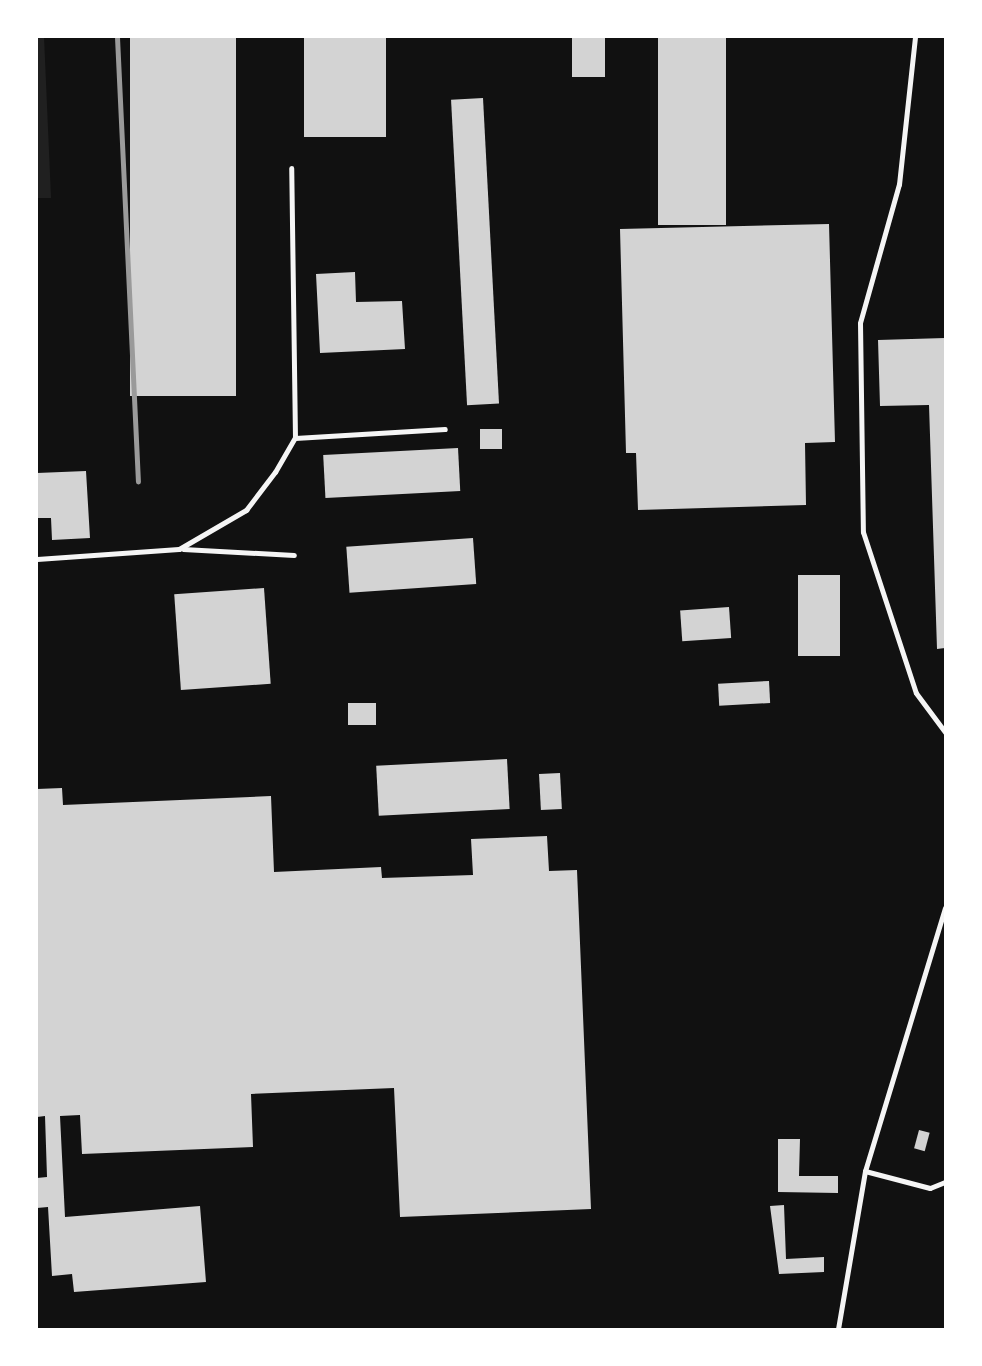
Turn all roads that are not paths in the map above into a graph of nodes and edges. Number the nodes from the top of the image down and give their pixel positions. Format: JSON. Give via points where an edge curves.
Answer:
{"nodes":[{"id":1,"x":915,"y":37,"type":"edge"},
{"id":2,"x":290,"y":168,"type":"dead end"},
{"id":3,"x":445,"y":429,"type":"dead end"},
{"id":4,"x":295,"y":438,"type":"junction"},
{"id":5,"x":179,"y":549,"type":"junction"},
{"id":6,"x":294,"y":555,"type":"dead end"},
{"id":7,"x":37,"y":559,"type":"edge"},
{"id":8,"x":945,"y":732,"type":"edge"},
{"id":9,"x":945,"y":908,"type":"edge"},
{"id":10,"x":865,"y":1171,"type":"junction"},
{"id":11,"x":945,"y":1182,"type":"edge"},
{"id":12,"x":838,"y":1329,"type":"edge"}],
"edges":[{"from":1,"to":8,"type":"lane","via":[[899,184],[860,323],[863,533],[916,693]]},
{"from":2,"to":4,"type":"lane"},
{"from":3,"to":4,"type":"lane"},
{"from":4,"to":5,"type":"lane","via":[[246,510]]},
{"from":5,"to":6,"type":"lane"},
{"from":5,"to":7,"type":"lane"},
{"from":9,"to":10,"type":"lane"},
{"from":10,"to":11,"type":"lane","via":[[930,1188]]},
{"from":10,"to":12,"type":"lane"}]}
